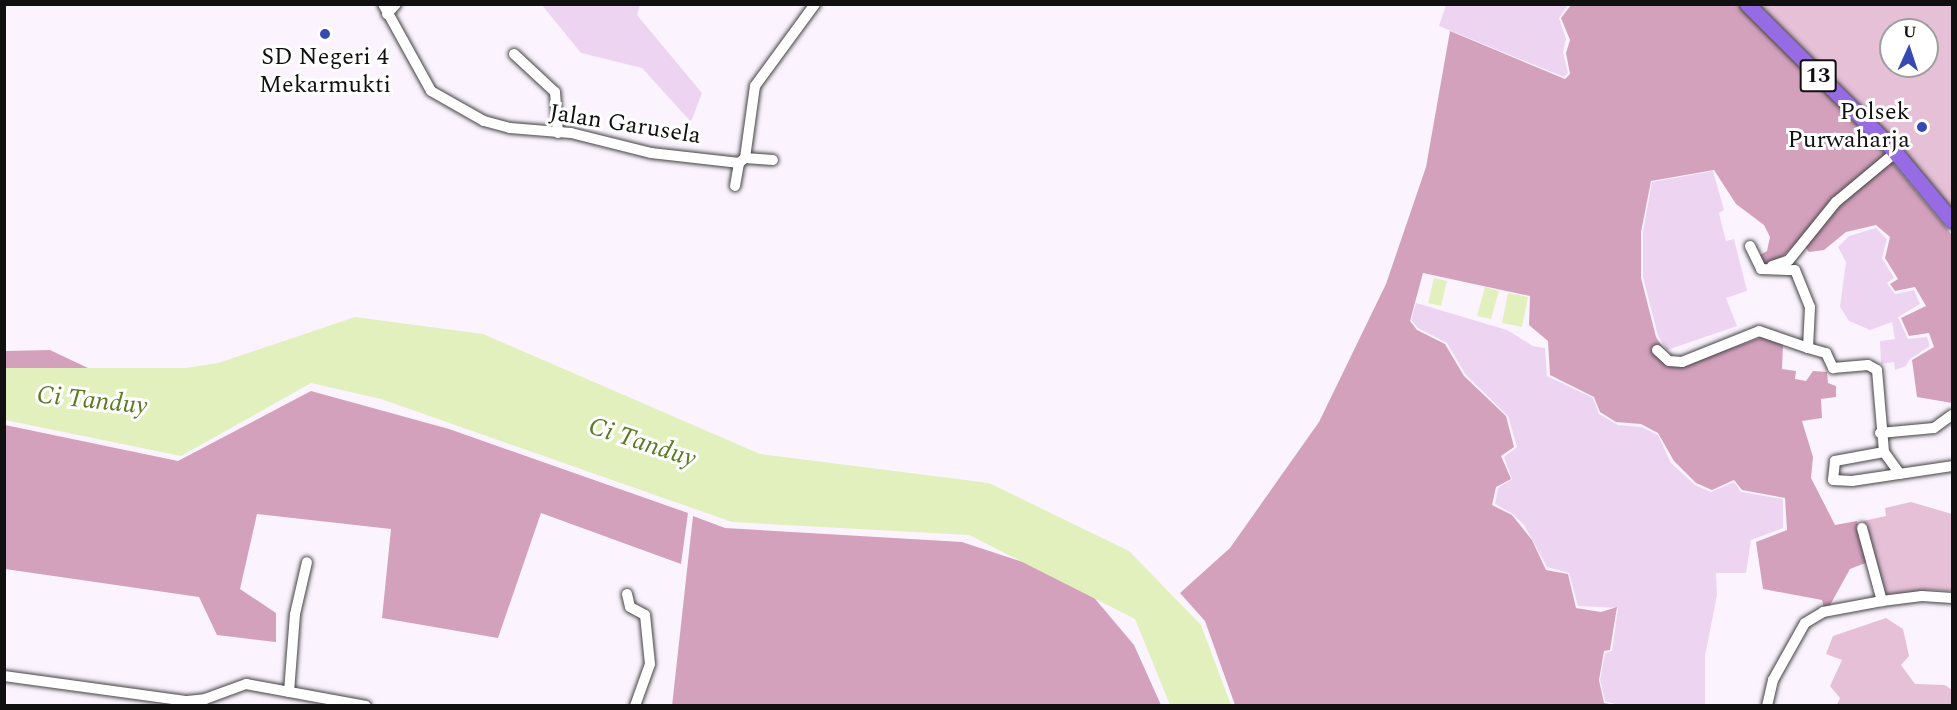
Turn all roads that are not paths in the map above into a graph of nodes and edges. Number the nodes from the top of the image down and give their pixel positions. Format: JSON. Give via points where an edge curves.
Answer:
{"nodes":[{"id":1,"x":396,"y":4,"type":"edge"},
{"id":2,"x":815,"y":4,"type":"edge"},
{"id":3,"x":1747,"y":4,"type":"edge"},
{"id":4,"x":385,"y":9,"type":"edge"},
{"id":5,"x":514,"y":54,"type":"dead end"},
{"id":6,"x":558,"y":133,"type":"junction"},
{"id":7,"x":1896,"y":152,"type":"junction"},
{"id":8,"x":742,"y":160,"type":"junction"},
{"id":9,"x":773,"y":160,"type":"dead end"},
{"id":10,"x":735,"y":186,"type":"dead end"},
{"id":11,"x":1953,"y":221,"type":"edge"},
{"id":12,"x":1750,"y":246,"type":"dead end"},
{"id":13,"x":1761,"y":269,"type":"junction"},
{"id":14,"x":1808,"y":348,"type":"junction"},
{"id":15,"x":1657,"y":350,"type":"dead end"},
{"id":16,"x":1953,"y":415,"type":"edge"},
{"id":17,"x":1880,"y":433,"type":"junction"},
{"id":18,"x":1884,"y":452,"type":"junction"},
{"id":19,"x":1953,"y":466,"type":"edge"},
{"id":20,"x":1900,"y":474,"type":"junction"},
{"id":21,"x":1862,"y":528,"type":"dead end"},
{"id":22,"x":306,"y":562,"type":"dead end"},
{"id":23,"x":627,"y":594,"type":"dead end"},
{"id":24,"x":1953,"y":598,"type":"edge"},
{"id":25,"x":1882,"y":601,"type":"junction"},
{"id":26,"x":4,"y":676,"type":"edge"},
{"id":27,"x":289,"y":692,"type":"junction"},
{"id":28,"x":366,"y":705,"type":"edge"},
{"id":29,"x":635,"y":705,"type":"edge"},
{"id":30,"x":1767,"y":705,"type":"edge"}],
"edges":[{"from":1,"to":4,"type":"street"},
{"from":2,"to":8,"type":"street","via":[[755,86]]},
{"from":3,"to":7,"type":"highway","number":"13"},
{"from":4,"to":6,"type":"street","name":"Jalan Garusela","via":[[426,85],[450,105],[510,128]]},
{"from":5,"to":6,"type":"street","via":[[555,92]]},
{"from":6,"to":8,"type":"street","name":"Jalan Garusela","via":[[651,153]]},
{"from":7,"to":11,"type":"highway","number":"13"},
{"from":7,"to":13,"type":"street","via":[[1836,202],[1789,260]]},
{"from":8,"to":9,"type":"street","name":"Jalan Garusela"},
{"from":8,"to":10,"type":"street"},
{"from":12,"to":13,"type":"street"},
{"from":13,"to":14,"type":"street","via":[[1795,270],[1810,307]]},
{"from":14,"to":15,"type":"street","via":[[1759,331],[1682,362],[1669,361]]},
{"from":14,"to":17,"type":"street","via":[[1826,353],[1833,368],[1875,366],[1880,386]]},
{"from":16,"to":17,"type":"street","via":[[1934,428]]},
{"from":17,"to":18,"type":"street"},
{"from":18,"to":20,"type":"street"},
{"from":18,"to":20,"type":"street","via":[[1835,461],[1833,480]]},
{"from":19,"to":20,"type":"street"},
{"from":21,"to":25,"type":"street"},
{"from":22,"to":27,"type":"street","via":[[295,614]]},
{"from":23,"to":29,"type":"street","via":[[630,607],[645,615],[650,664]]},
{"from":24,"to":25,"type":"street","via":[[1922,596]]},
{"from":25,"to":30,"type":"street","via":[[1823,612],[1805,622],[1773,680]]},
{"from":26,"to":27,"type":"street","via":[[187,701],[205,699],[239,685]]},
{"from":27,"to":28,"type":"street"}]}
